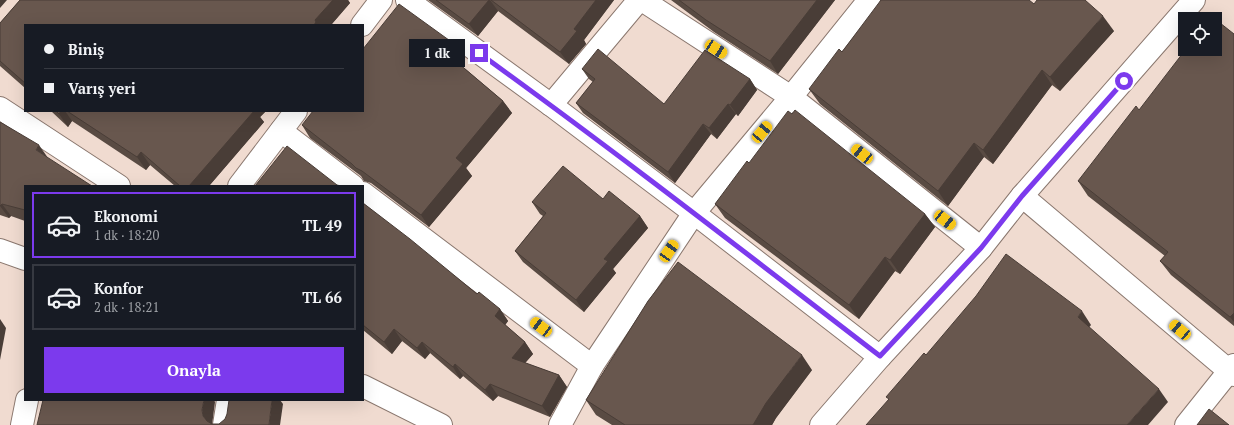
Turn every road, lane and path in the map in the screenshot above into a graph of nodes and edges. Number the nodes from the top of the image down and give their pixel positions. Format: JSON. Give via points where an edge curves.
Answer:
{"nodes":[{"id":1,"x":381,"y":0,"type":"edge"},
{"id":2,"x":407,"y":0,"type":"edge"},
{"id":3,"x":641,"y":0,"type":"edge"},
{"id":4,"x":869,"y":0,"type":"edge"},
{"id":5,"x":1194,"y":0,"type":"edge"},
{"id":6,"x":363,"y":24,"type":"edge"},
{"id":7,"x":791,"y":97,"type":"junction"},
{"id":8,"x":551,"y":105,"type":"junction"},
{"id":9,"x":0,"y":108,"type":"edge"},
{"id":10,"x":295,"y":112,"type":"edge"},
{"id":11,"x":281,"y":131,"type":"junction"},
{"id":12,"x":117,"y":185,"type":"edge"},
{"id":13,"x":240,"y":185,"type":"edge"},
{"id":14,"x":353,"y":185,"type":"edge"},
{"id":15,"x":364,"y":194,"type":"edge"},
{"id":16,"x":1022,"y":196,"type":"junction"},
{"id":17,"x":694,"y":213,"type":"junction"},
{"id":18,"x":981,"y":248,"type":"junction"},
{"id":19,"x":0,"y":250,"type":"edge"},
{"id":20,"x":24,"y":259,"type":"edge"},
{"id":21,"x":880,"y":356,"type":"junction"},
{"id":22,"x":592,"y":366,"type":"junction"},
{"id":23,"x":1232,"y":370,"type":"edge"},
{"id":24,"x":364,"y":386,"type":"edge"},
{"id":25,"x":27,"y":401,"type":"edge"},
{"id":26,"x":228,"y":401,"type":"edge"},
{"id":27,"x":22,"y":425,"type":"edge"},
{"id":28,"x":224,"y":425,"type":"edge"},
{"id":29,"x":441,"y":425,"type":"edge"},
{"id":30,"x":560,"y":425,"type":"edge"},
{"id":31,"x":821,"y":425,"type":"edge"},
{"id":32,"x":1186,"y":425,"type":"edge"}],
"edges":[{"from":1,"to":6,"type":"street"},
{"from":2,"to":8,"type":"street"},
{"from":3,"to":7,"type":"street"},
{"from":3,"to":8,"type":"street"},
{"from":4,"to":7,"type":"street"},
{"from":5,"to":16,"type":"street"},
{"from":7,"to":17,"type":"street"},
{"from":7,"to":18,"type":"street"},
{"from":8,"to":17,"type":"street"},
{"from":9,"to":12,"type":"street"},
{"from":10,"to":11,"type":"street"},
{"from":11,"to":13,"type":"street"},
{"from":11,"to":14,"type":"street"},
{"from":15,"to":22,"type":"street"},
{"from":16,"to":18,"type":"street"},
{"from":16,"to":23,"type":"street"},
{"from":17,"to":21,"type":"street"},
{"from":17,"to":22,"type":"street"},
{"from":18,"to":21,"type":"street"},
{"from":19,"to":20,"type":"street"},
{"from":21,"to":31,"type":"street"},
{"from":22,"to":30,"type":"street"},
{"from":23,"to":32,"type":"street"},
{"from":24,"to":29,"type":"street"},
{"from":25,"to":27,"type":"street"},
{"from":26,"to":28,"type":"street"}]}
